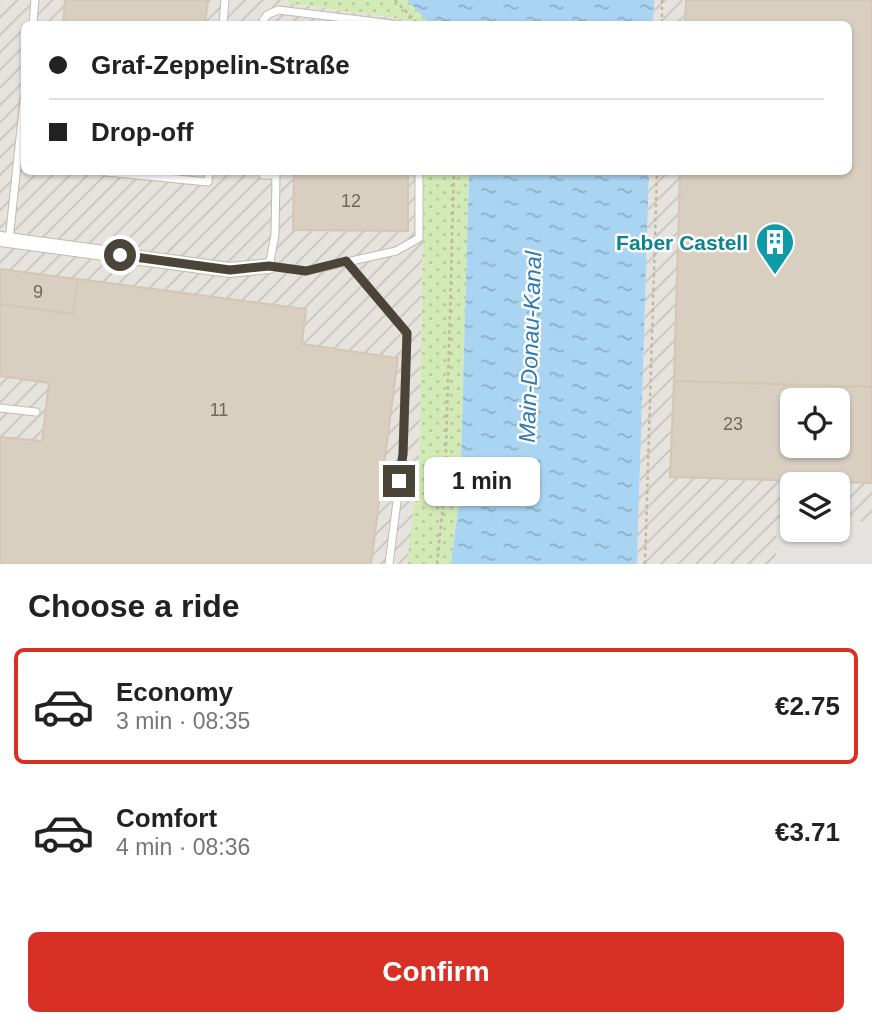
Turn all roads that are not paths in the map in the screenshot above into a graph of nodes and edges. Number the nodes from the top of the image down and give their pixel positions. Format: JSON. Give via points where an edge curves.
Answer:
{"nodes":[{"id":1,"x":35,"y":0,"type":"edge"},
{"id":2,"x":225,"y":0,"type":"edge"},
{"id":3,"x":33,"y":21,"type":"edge"},
{"id":4,"x":223,"y":21,"type":"edge"},
{"id":5,"x":263,"y":21,"type":"edge"},
{"id":6,"x":368,"y":21,"type":"edge"},
{"id":7,"x":21,"y":162,"type":"edge"},
{"id":8,"x":134,"y":175,"type":"edge"},
{"id":9,"x":209,"y":175,"type":"edge"},
{"id":10,"x":276,"y":175,"type":"edge"},
{"id":11,"x":419,"y":175,"type":"edge"},
{"id":12,"x":5,"y":240,"type":"edge"},
{"id":13,"x":346,"y":261,"type":"junction"},
{"id":14,"x":269,"y":266,"type":"junction"},
{"id":15,"x":0,"y":408,"type":"edge"},
{"id":16,"x":36,"y":412,"type":"dead end"},
{"id":17,"x":389,"y":564,"type":"edge"}],
"edges":[{"from":1,"to":3,"type":"lane"},
{"from":2,"to":4,"type":"lane"},
{"from":5,"to":6,"type":"lane","via":[[278,10]]},
{"from":7,"to":12,"type":"lane"},
{"from":8,"to":9,"type":"lane","via":[[208,183]]},
{"from":10,"to":14,"type":"lane","via":[[275,235]]},
{"from":11,"to":13,"type":"lane","via":[[419,239],[396,251]]},
{"from":12,"to":14,"type":"street","via":[[230,270]]},
{"from":13,"to":14,"type":"lane","via":[[306,271]]},
{"from":13,"to":17,"type":"lane","via":[[407,333],[403,454]]},
{"from":15,"to":16,"type":"lane"}]}
